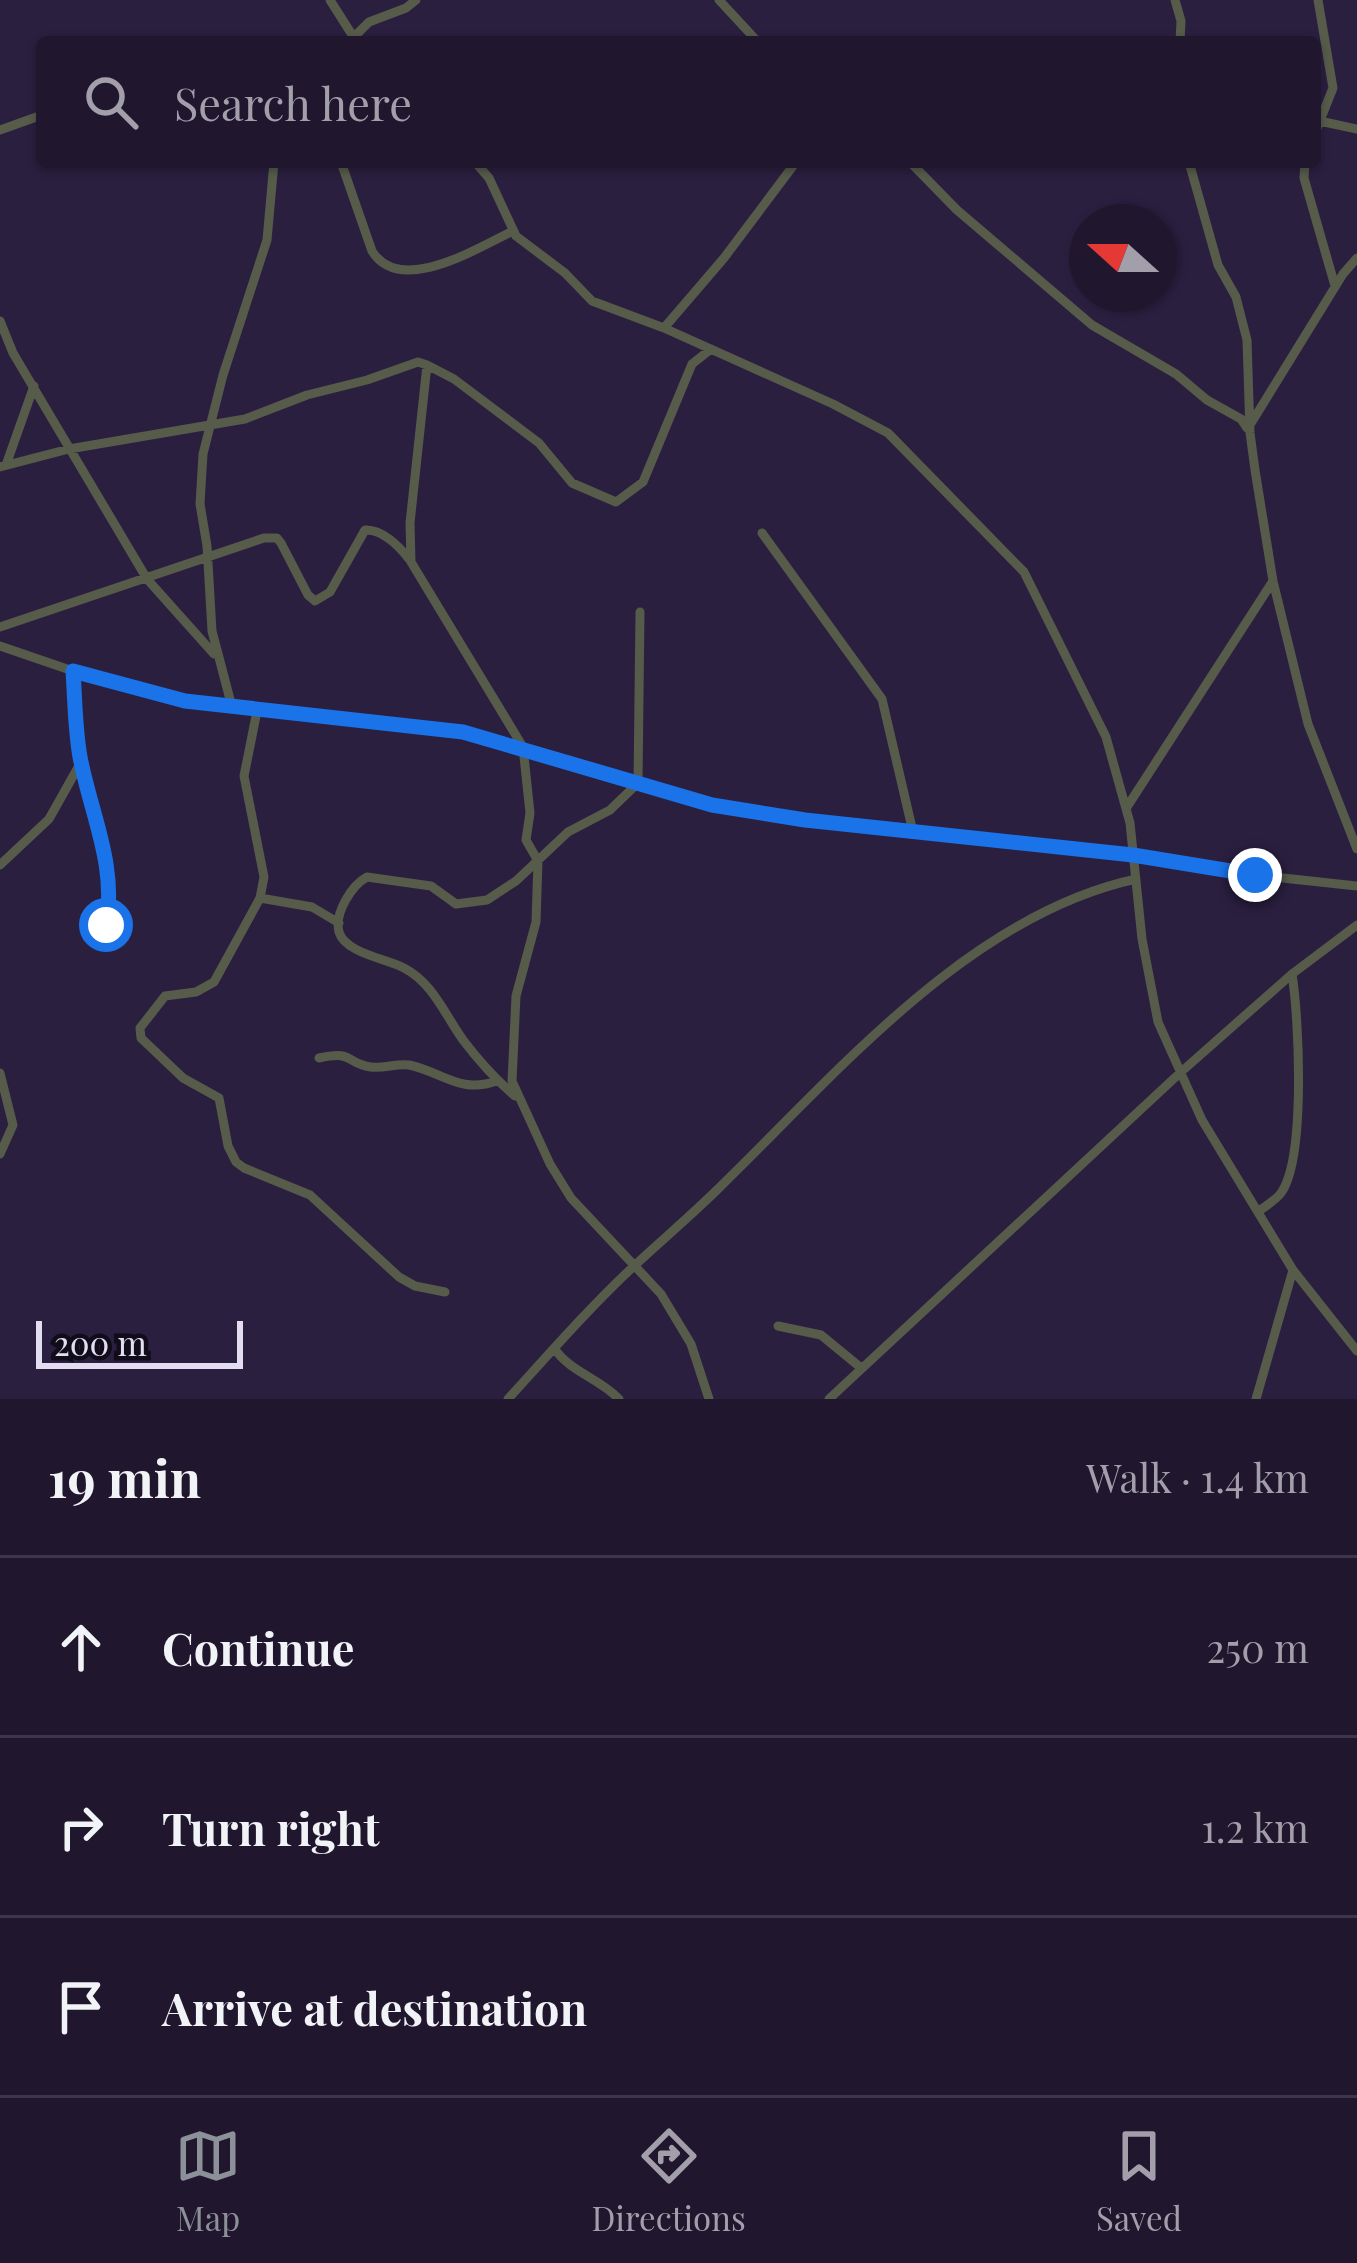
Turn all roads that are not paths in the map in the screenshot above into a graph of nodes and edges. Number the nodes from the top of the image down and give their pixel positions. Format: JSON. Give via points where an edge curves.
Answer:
{"nodes":[{"id":1,"x":330,"y":0,"type":"edge"},
{"id":2,"x":416,"y":0,"type":"edge"},
{"id":3,"x":719,"y":0,"type":"edge"},
{"id":4,"x":1175,"y":0,"type":"edge"},
{"id":5,"x":1318,"y":0,"type":"edge"},
{"id":6,"x":351,"y":36,"type":"edge"},
{"id":7,"x":358,"y":36,"type":"edge"},
{"id":8,"x":752,"y":36,"type":"edge"},
{"id":9,"x":1180,"y":36,"type":"edge"},
{"id":10,"x":1321,"y":114,"type":"edge"},
{"id":11,"x":36,"y":117,"type":"edge"},
{"id":12,"x":1321,"y":125,"type":"edge"},
{"id":13,"x":1357,"y":129,"type":"edge"},
{"id":14,"x":0,"y":130,"type":"edge"},
{"id":15,"x":273,"y":168,"type":"edge"},
{"id":16,"x":343,"y":168,"type":"edge"},
{"id":17,"x":480,"y":168,"type":"edge"},
{"id":18,"x":792,"y":168,"type":"edge"},
{"id":19,"x":916,"y":168,"type":"edge"},
{"id":20,"x":1190,"y":168,"type":"edge"},
{"id":21,"x":1305,"y":168,"type":"edge"},
{"id":22,"x":513,"y":231,"type":"junction"},
{"id":23,"x":1357,"y":258,"type":"edge"},
{"id":24,"x":1336,"y":286,"type":"junction"},
{"id":25,"x":0,"y":321,"type":"edge"},
{"id":26,"x":664,"y":328,"type":"junction"},
{"id":27,"x":711,"y":349,"type":"junction"},
{"id":28,"x":427,"y":364,"type":"junction"},
{"id":29,"x":34,"y":386,"type":"junction"},
{"id":30,"x":209,"y":428,"type":"junction"},
{"id":31,"x":1250,"y":429,"type":"junction"},
{"id":32,"x":69,"y":449,"type":"junction"},
{"id":33,"x":3,"y":466,"type":"edge"},
{"id":34,"x":761,"y":533,"type":"dead end"},
{"id":35,"x":207,"y":556,"type":"junction"},
{"id":36,"x":411,"y":562,"type":"junction"},
{"id":37,"x":147,"y":579,"type":"junction"},
{"id":38,"x":1274,"y":581,"type":"junction"},
{"id":39,"x":640,"y":612,"type":"dead end"},
{"id":40,"x":0,"y":627,"type":"edge"},
{"id":41,"x":0,"y":646,"type":"edge"},
{"id":42,"x":217,"y":658,"type":"junction"},
{"id":43,"x":73,"y":671,"type":"junction"},
{"id":44,"x":232,"y":707,"type":"junction"},
{"id":45,"x":257,"y":711,"type":"junction"},
{"id":46,"x":523,"y":747,"type":"junction"},
{"id":47,"x":81,"y":762,"type":"junction"},
{"id":48,"x":638,"y":783,"type":"junction"},
{"id":49,"x":1127,"y":807,"type":"junction"},
{"id":50,"x":913,"y":832,"type":"junction"},
{"id":51,"x":1357,"y":849,"type":"edge"},
{"id":52,"x":1133,"y":855,"type":"junction"},
{"id":53,"x":538,"y":861,"type":"junction"},
{"id":54,"x":0,"y":865,"type":"edge"},
{"id":55,"x":1136,"y":879,"type":"junction"},
{"id":56,"x":1357,"y":886,"type":"edge"},
{"id":57,"x":260,"y":898,"type":"junction"},
{"id":58,"x":339,"y":923,"type":"junction"},
{"id":59,"x":106,"y":925,"type":"dead end"},
{"id":60,"x":1352,"y":928,"type":"edge"},
{"id":61,"x":1357,"y":944,"type":"edge"},
{"id":62,"x":1292,"y":974,"type":"junction"},
{"id":63,"x":319,"y":1058,"type":"dead end"},
{"id":64,"x":1181,"y":1072,"type":"junction"},
{"id":65,"x":0,"y":1073,"type":"edge"},
{"id":66,"x":497,"y":1081,"type":"junction"},
{"id":67,"x":518,"y":1098,"type":"junction"},
{"id":68,"x":0,"y":1154,"type":"edge"},
{"id":69,"x":1259,"y":1211,"type":"junction"},
{"id":70,"x":636,"y":1264,"type":"junction"},
{"id":71,"x":1293,"y":1270,"type":"junction"},
{"id":72,"x":445,"y":1292,"type":"dead end"},
{"id":73,"x":778,"y":1326,"type":"dead end"},
{"id":74,"x":554,"y":1348,"type":"junction"},
{"id":75,"x":1357,"y":1351,"type":"edge"},
{"id":76,"x":860,"y":1367,"type":"junction"},
{"id":77,"x":508,"y":1399,"type":"edge"},
{"id":78,"x":619,"y":1399,"type":"edge"},
{"id":79,"x":709,"y":1399,"type":"edge"},
{"id":80,"x":829,"y":1399,"type":"edge"},
{"id":81,"x":1256,"y":1399,"type":"edge"}],
"edges":[{"from":1,"to":6,"type":"street"},
{"from":2,"to":7,"type":"street","via":[[369,22]]},
{"from":3,"to":8,"type":"street"},
{"from":4,"to":9,"type":"street"},
{"from":5,"to":10,"type":"street","via":[[1333,88]]},
{"from":11,"to":14,"type":"street"},
{"from":12,"to":13,"type":"street"},
{"from":15,"to":30,"type":"street","via":[[267,240]]},
{"from":16,"to":22,"type":"street","via":[[372,251],[392,267],[420,271]]},
{"from":17,"to":22,"type":"street"},
{"from":18,"to":26,"type":"street"},
{"from":19,"to":31,"type":"street","via":[[1092,325]]},
{"from":20,"to":31,"type":"street","via":[[1247,340]]},
{"from":21,"to":24,"type":"street"},
{"from":22,"to":26,"type":"street","via":[[592,301]]},
{"from":23,"to":24,"type":"street"},
{"from":24,"to":31,"type":"street"},
{"from":25,"to":29,"type":"street"},
{"from":26,"to":27,"type":"street"},
{"from":27,"to":28,"type":"street","via":[[692,364],[643,482],[616,502],[572,483],[539,443]]},
{"from":27,"to":49,"type":"street","via":[[888,433],[1024,572],[1106,736]]},
{"from":28,"to":30,"type":"street"},
{"from":28,"to":36,"type":"street"},
{"from":29,"to":32,"type":"street"},
{"from":29,"to":33,"type":"street"},
{"from":30,"to":32,"type":"street"},
{"from":30,"to":35,"type":"street","via":[[200,504]]},
{"from":31,"to":38,"type":"street"},
{"from":32,"to":33,"type":"street"},
{"from":32,"to":37,"type":"street"},
{"from":34,"to":50,"type":"street","via":[[882,699]]},
{"from":35,"to":36,"type":"street","via":[[277,538],[315,601],[330,592],[368,529]]},
{"from":35,"to":37,"type":"street"},
{"from":35,"to":42,"type":"street"},
{"from":36,"to":46,"type":"street"},
{"from":37,"to":40,"type":"street"},
{"from":37,"to":42,"type":"street"},
{"from":38,"to":49,"type":"street"},
{"from":38,"to":51,"type":"street","via":[[1308,724]]},
{"from":39,"to":48,"type":"street"},
{"from":41,"to":43,"type":"street"},
{"from":42,"to":44,"type":"street"},
{"from":43,"to":44,"type":"street"},
{"from":43,"to":47,"type":"street"},
{"from":44,"to":45,"type":"street"},
{"from":45,"to":46,"type":"street","via":[[394,722]]},
{"from":45,"to":57,"type":"street","via":[[244,776],[264,878]]},
{"from":46,"to":48,"type":"street"},
{"from":46,"to":53,"type":"street","via":[[526,840]]},
{"from":47,"to":54,"type":"street","via":[[49,819]]},
{"from":47,"to":59,"type":"street","via":[[106,852]]},
{"from":48,"to":50,"type":"street","via":[[712,805]]},
{"from":48,"to":53,"type":"street"},
{"from":49,"to":52,"type":"street"},
{"from":50,"to":52,"type":"street"},
{"from":52,"to":55,"type":"street"},
{"from":52,"to":56,"type":"street"},
{"from":53,"to":58,"type":"street","via":[[472,904],[431,886],[363,878]]},
{"from":53,"to":67,"type":"street","via":[[536,922],[516,996],[511,1072]]},
{"from":55,"to":64,"type":"street","via":[[1158,1022]]},
{"from":55,"to":70,"type":"street","via":[[1016,929],[937,980]]},
{"from":57,"to":58,"type":"street","via":[[312,907]]},
{"from":57,"to":72,"type":"street","via":[[214,982],[165,997],[140,1028],[141,1039],[219,1098],[228,1146],[244,1168],[310,1195],[399,1277]]},
{"from":58,"to":66,"type":"street","via":[[346,943],[422,980]]},
{"from":60,"to":61,"type":"street"},
{"from":60,"to":62,"type":"street"},
{"from":62,"to":64,"type":"street"},
{"from":62,"to":69,"type":"street","via":[[1292,1167],[1279,1197]]},
{"from":63,"to":66,"type":"street","via":[[408,1065],[462,1086]]},
{"from":64,"to":69,"type":"street"},
{"from":64,"to":76,"type":"street"},
{"from":65,"to":68,"type":"street","via":[[13,1125]]},
{"from":66,"to":67,"type":"street"},
{"from":67,"to":70,"type":"street","via":[[571,1198]]},
{"from":69,"to":71,"type":"street"},
{"from":70,"to":74,"type":"street"},
{"from":70,"to":79,"type":"street","via":[[691,1345]]},
{"from":71,"to":75,"type":"street"},
{"from":71,"to":81,"type":"street"},
{"from":73,"to":76,"type":"street","via":[[820,1335]]},
{"from":74,"to":77,"type":"street"},
{"from":74,"to":78,"type":"street"},
{"from":76,"to":80,"type":"street"}]}
